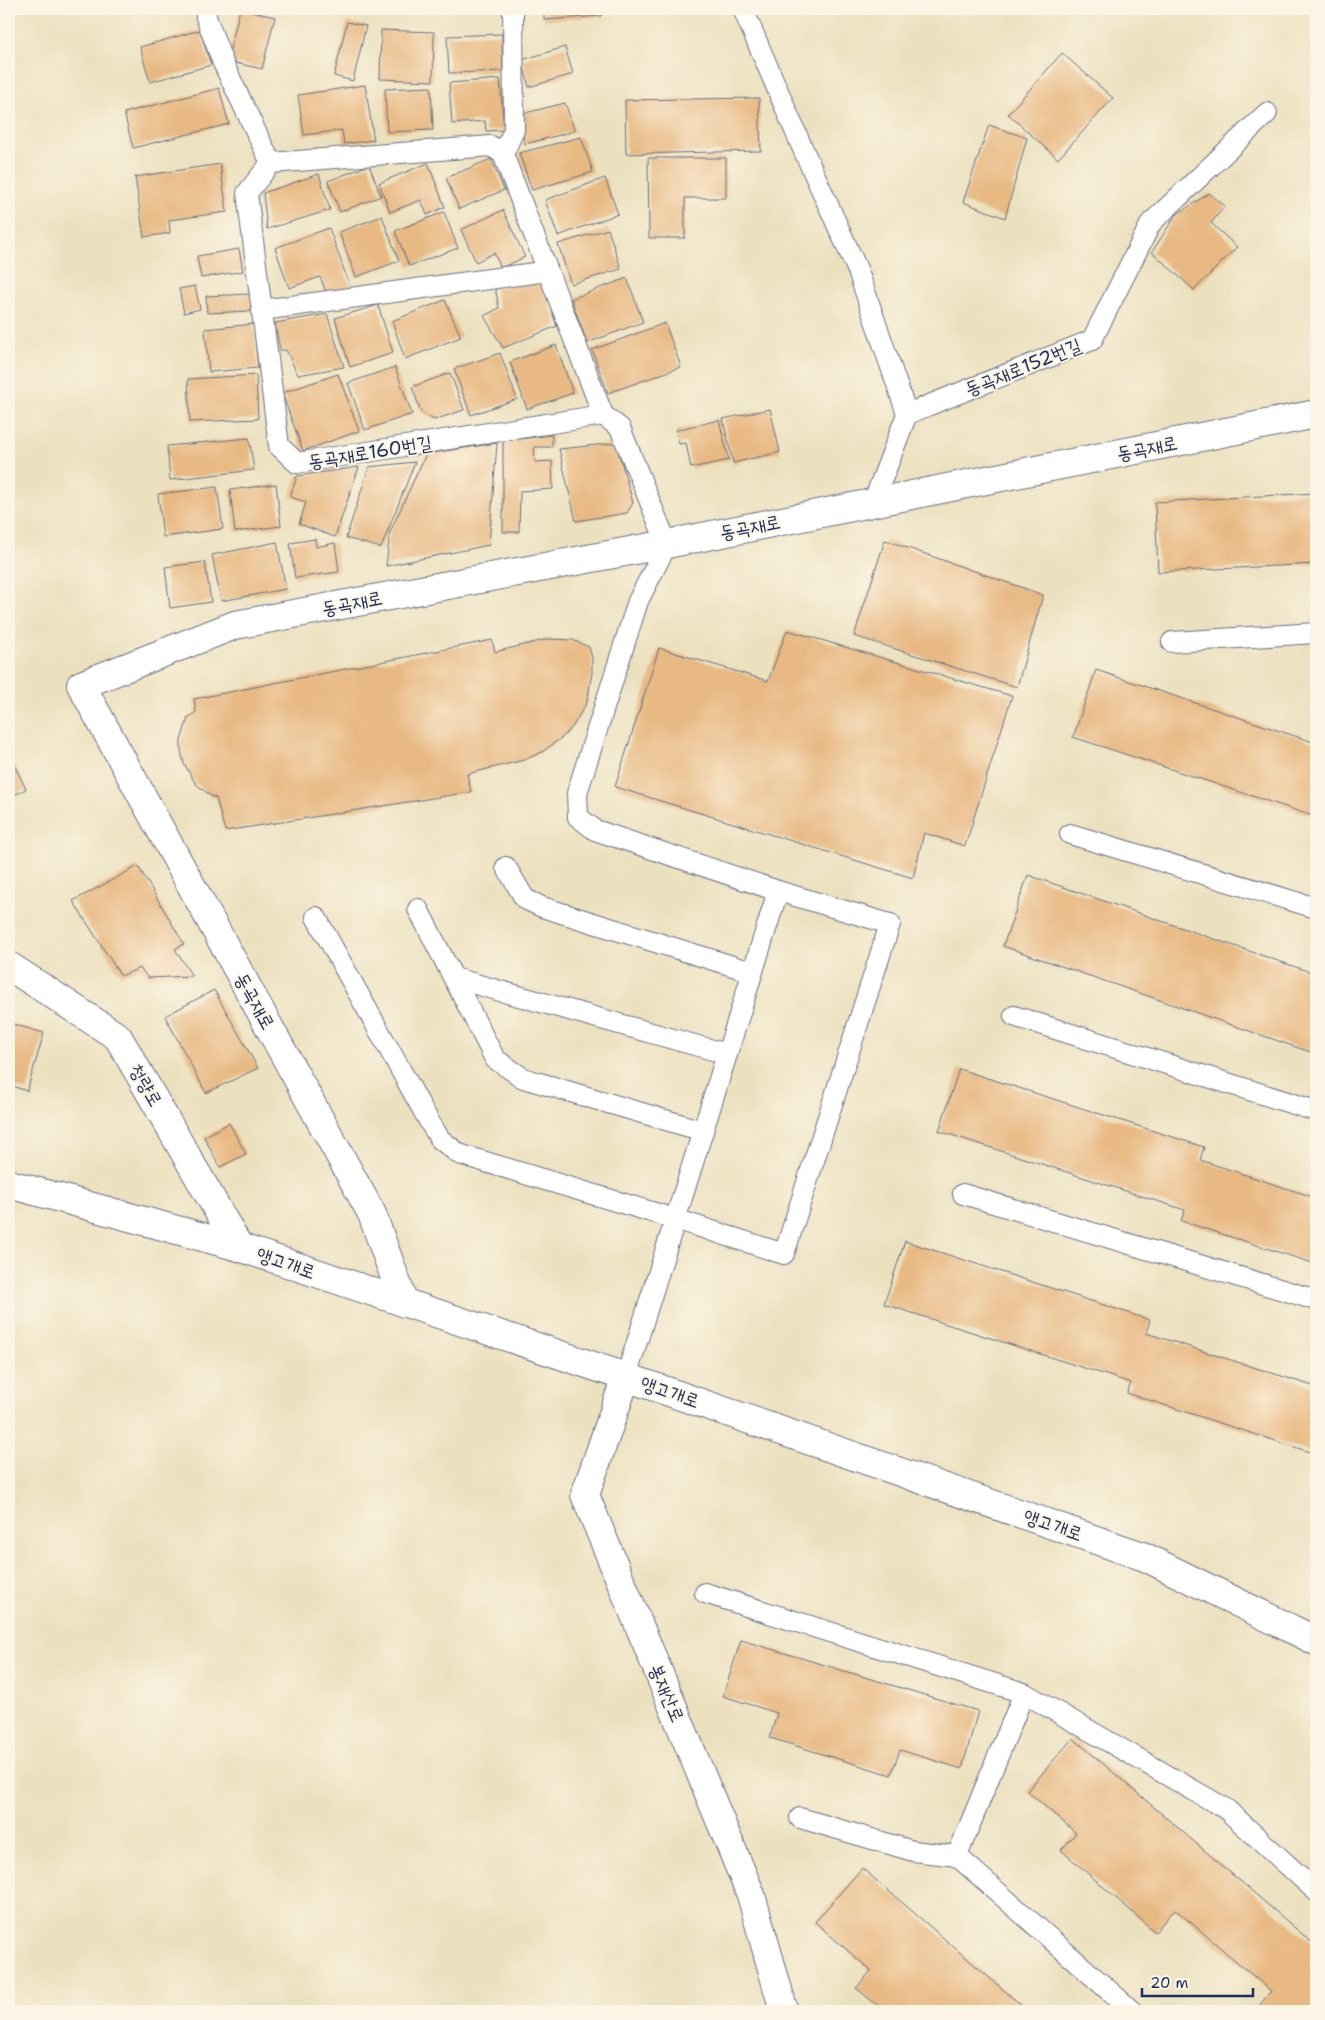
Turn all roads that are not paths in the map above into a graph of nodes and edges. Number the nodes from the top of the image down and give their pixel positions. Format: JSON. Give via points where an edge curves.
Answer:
{"nodes":[{"id":1,"x":206,"y":9,"type":"edge"},
{"id":2,"x":513,"y":9,"type":"edge"},
{"id":3,"x":743,"y":9,"type":"edge"},
{"id":4,"x":1267,"y":113,"type":"dead end"},
{"id":5,"x":503,"y":154,"type":"junction"},
{"id":6,"x":271,"y":163,"type":"junction"},
{"id":7,"x":548,"y":271,"type":"junction"},
{"id":8,"x":262,"y":310,"type":"junction"},
{"id":9,"x":907,"y":414,"type":"junction"},
{"id":10,"x":1316,"y":414,"type":"edge"},
{"id":11,"x":603,"y":415,"type":"junction"},
{"id":12,"x":873,"y":503,"type":"junction"},
{"id":13,"x":667,"y":544,"type":"junction"},
{"id":14,"x":1316,"y":632,"type":"edge"},
{"id":15,"x":1172,"y":642,"type":"dead end"},
{"id":16,"x":1070,"y":834,"type":"dead end"},
{"id":17,"x":506,"y":867,"type":"dead end"},
{"id":18,"x":778,"y":891,"type":"junction"},
{"id":19,"x":418,"y":908,"type":"dead end"},
{"id":20,"x":1316,"y":908,"type":"edge"},
{"id":21,"x":316,"y":916,"type":"dead end"},
{"id":22,"x":9,"y":966,"type":"edge"},
{"id":23,"x":752,"y":972,"type":"junction"},
{"id":24,"x":454,"y":978,"type":"junction"},
{"id":25,"x":1014,"y":1016,"type":"dead end"},
{"id":26,"x":727,"y":1054,"type":"junction"},
{"id":27,"x":1316,"y":1111,"type":"edge"},
{"id":28,"x":703,"y":1131,"type":"junction"},
{"id":29,"x":9,"y":1184,"type":"edge"},
{"id":30,"x":963,"y":1194,"type":"dead end"},
{"id":31,"x":675,"y":1219,"type":"junction"},
{"id":32,"x":239,"y":1247,"type":"junction"},
{"id":33,"x":1316,"y":1300,"type":"edge"},
{"id":34,"x":404,"y":1303,"type":"junction"},
{"id":35,"x":626,"y":1377,"type":"junction"},
{"id":36,"x":705,"y":1593,"type":"dead end"},
{"id":37,"x":1316,"y":1641,"type":"edge"},
{"id":38,"x":1024,"y":1693,"type":"junction"},
{"id":39,"x":800,"y":1818,"type":"dead end"},
{"id":40,"x":957,"y":1856,"type":"junction"},
{"id":41,"x":1316,"y":1891,"type":"edge"},
{"id":42,"x":784,"y":2011,"type":"edge"},
{"id":43,"x":1132,"y":2011,"type":"edge"}],
"edges":[{"from":1,"to":6,"type":"lane","via":[[224,63]]},
{"from":2,"to":5,"type":"lane","via":[[514,130]]},
{"from":3,"to":9,"type":"lane","via":[[858,271]]},
{"from":4,"to":9,"type":"lane","name":"동곡재로152번길","via":[[1150,223],[1092,340]]},
{"from":5,"to":6,"type":"lane","via":[[491,146]]},
{"from":5,"to":7,"type":"lane"},
{"from":6,"to":8,"type":"lane","name":"동곡재로160번길","via":[[247,193]]},
{"from":7,"to":8,"type":"lane"},
{"from":7,"to":11,"type":"lane"},
{"from":8,"to":11,"type":"lane","name":"동곡재로160번길","via":[[280,446],[297,464]]},
{"from":9,"to":12,"type":"lane"},
{"from":10,"to":12,"type":"street","name":"동곡재로"},
{"from":11,"to":13,"type":"lane","via":[[620,428]]},
{"from":12,"to":13,"type":"street","name":"동곡재로"},
{"from":13,"to":18,"type":"lane","via":[[638,601],[576,793],[578,817],[595,830]]},
{"from":13,"to":34,"type":"street","name":"동곡재로","via":[[235,625],[81,685],[372,1214]]},
{"from":14,"to":15,"type":"lane"},
{"from":16,"to":20,"type":"lane"},
{"from":17,"to":23,"type":"lane","via":[[526,899],[542,907]]},
{"from":18,"to":23,"type":"lane"},
{"from":18,"to":31,"type":"lane","via":[[890,924],[784,1254]]},
{"from":19,"to":24,"type":"lane"},
{"from":21,"to":31,"type":"lane","via":[[440,1139],[459,1154]]},
{"from":22,"to":32,"type":"street","name":"청량로","via":[[118,1037]]},
{"from":23,"to":26,"type":"lane"},
{"from":24,"to":26,"type":"lane"},
{"from":24,"to":28,"type":"lane","via":[[494,1059],[522,1078]]},
{"from":25,"to":27,"type":"lane"},
{"from":26,"to":28,"type":"lane"},
{"from":28,"to":31,"type":"lane"},
{"from":29,"to":32,"type":"street","name":"앵고개로"},
{"from":30,"to":33,"type":"lane"},
{"from":31,"to":35,"type":"lane"},
{"from":32,"to":34,"type":"street","name":"앵고개로"},
{"from":34,"to":35,"type":"street","name":"앵고개로"},
{"from":35,"to":37,"type":"street","name":"앵고개로","via":[[1145,1557]]},
{"from":35,"to":42,"type":"street","name":"봉재산로","via":[[585,1495],[751,1895]]},
{"from":36,"to":38,"type":"lane"},
{"from":38,"to":40,"type":"lane"},
{"from":38,"to":41,"type":"lane","via":[[1226,1809]]},
{"from":39,"to":40,"type":"lane","via":[[913,1851]]},
{"from":40,"to":43,"type":"lane"}]}
